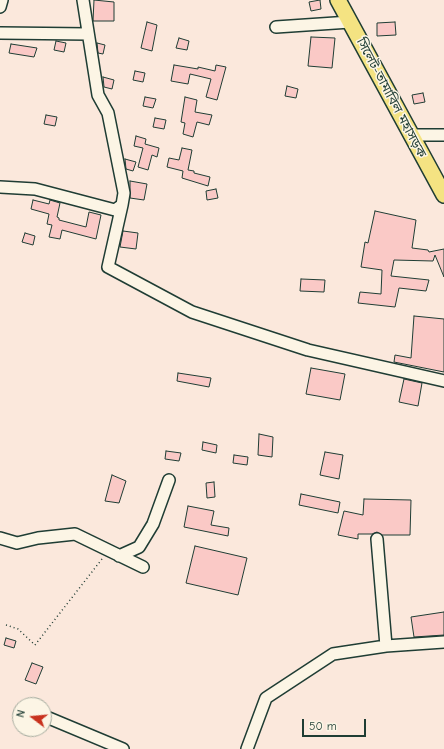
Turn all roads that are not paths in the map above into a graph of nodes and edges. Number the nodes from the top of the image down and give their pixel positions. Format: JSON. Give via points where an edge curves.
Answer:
{"nodes":[{"id":1,"x":2,"y":0,"type":"edge"},
{"id":2,"x":83,"y":0,"type":"edge"},
{"id":3,"x":338,"y":0,"type":"edge"},
{"id":4,"x":0,"y":7,"type":"edge"},
{"id":5,"x":350,"y":22,"type":"junction"},
{"id":6,"x":276,"y":27,"type":"dead end"},
{"id":7,"x":0,"y":33,"type":"edge"},
{"id":8,"x":88,"y":34,"type":"junction"},
{"id":9,"x":412,"y":135,"type":"junction"},
{"id":10,"x":444,"y":135,"type":"edge"},
{"id":11,"x":0,"y":187,"type":"edge"},
{"id":12,"x":444,"y":195,"type":"edge"},
{"id":13,"x":122,"y":204,"type":"junction"},
{"id":14,"x":444,"y":381,"type":"edge"},
{"id":15,"x":169,"y":480,"type":"dead end"},
{"id":16,"x":0,"y":538,"type":"edge"},
{"id":17,"x":377,"y":538,"type":"dead end"},
{"id":18,"x":119,"y":556,"type":"junction"},
{"id":19,"x":143,"y":567,"type":"dead end"},
{"id":20,"x":444,"y":642,"type":"edge"},
{"id":21,"x":386,"y":646,"type":"junction"},
{"id":22,"x":52,"y":720,"type":"edge"},
{"id":23,"x":107,"y":746,"type":"edge"},
{"id":24,"x":122,"y":749,"type":"edge"},
{"id":25,"x":247,"y":749,"type":"edge"}],
"edges":[{"from":1,"to":4,"type":"street"},
{"from":2,"to":8,"type":"street"},
{"from":3,"to":5,"type":"highway","name":"সিলেট-তামাবিল মহাসড়ক"},
{"from":5,"to":6,"type":"street"},
{"from":5,"to":9,"type":"highway","name":"সিলেট-তামাবিল মহাসড়ক"},
{"from":7,"to":8,"type":"street"},
{"from":8,"to":13,"type":"street","via":[[98,95],[108,113],[116,150],[124,194]]},
{"from":9,"to":10,"type":"street"},
{"from":9,"to":12,"type":"highway","name":"সিলেট-তামাবিল মহাসড়ক"},
{"from":11,"to":13,"type":"street","via":[[35,189],[115,210]]},
{"from":13,"to":14,"type":"street","via":[[108,267],[192,312],[308,350]]},
{"from":15,"to":18,"type":"street","via":[[153,524],[139,547]]},
{"from":16,"to":18,"type":"street","via":[[17,543],[75,534]]},
{"from":17,"to":21,"type":"street"},
{"from":18,"to":19,"type":"street"},
{"from":20,"to":21,"type":"street"},
{"from":21,"to":25,"type":"street","via":[[333,654],[266,698]]},
{"from":22,"to":23,"type":"street"},
{"from":23,"to":24,"type":"street"}]}
